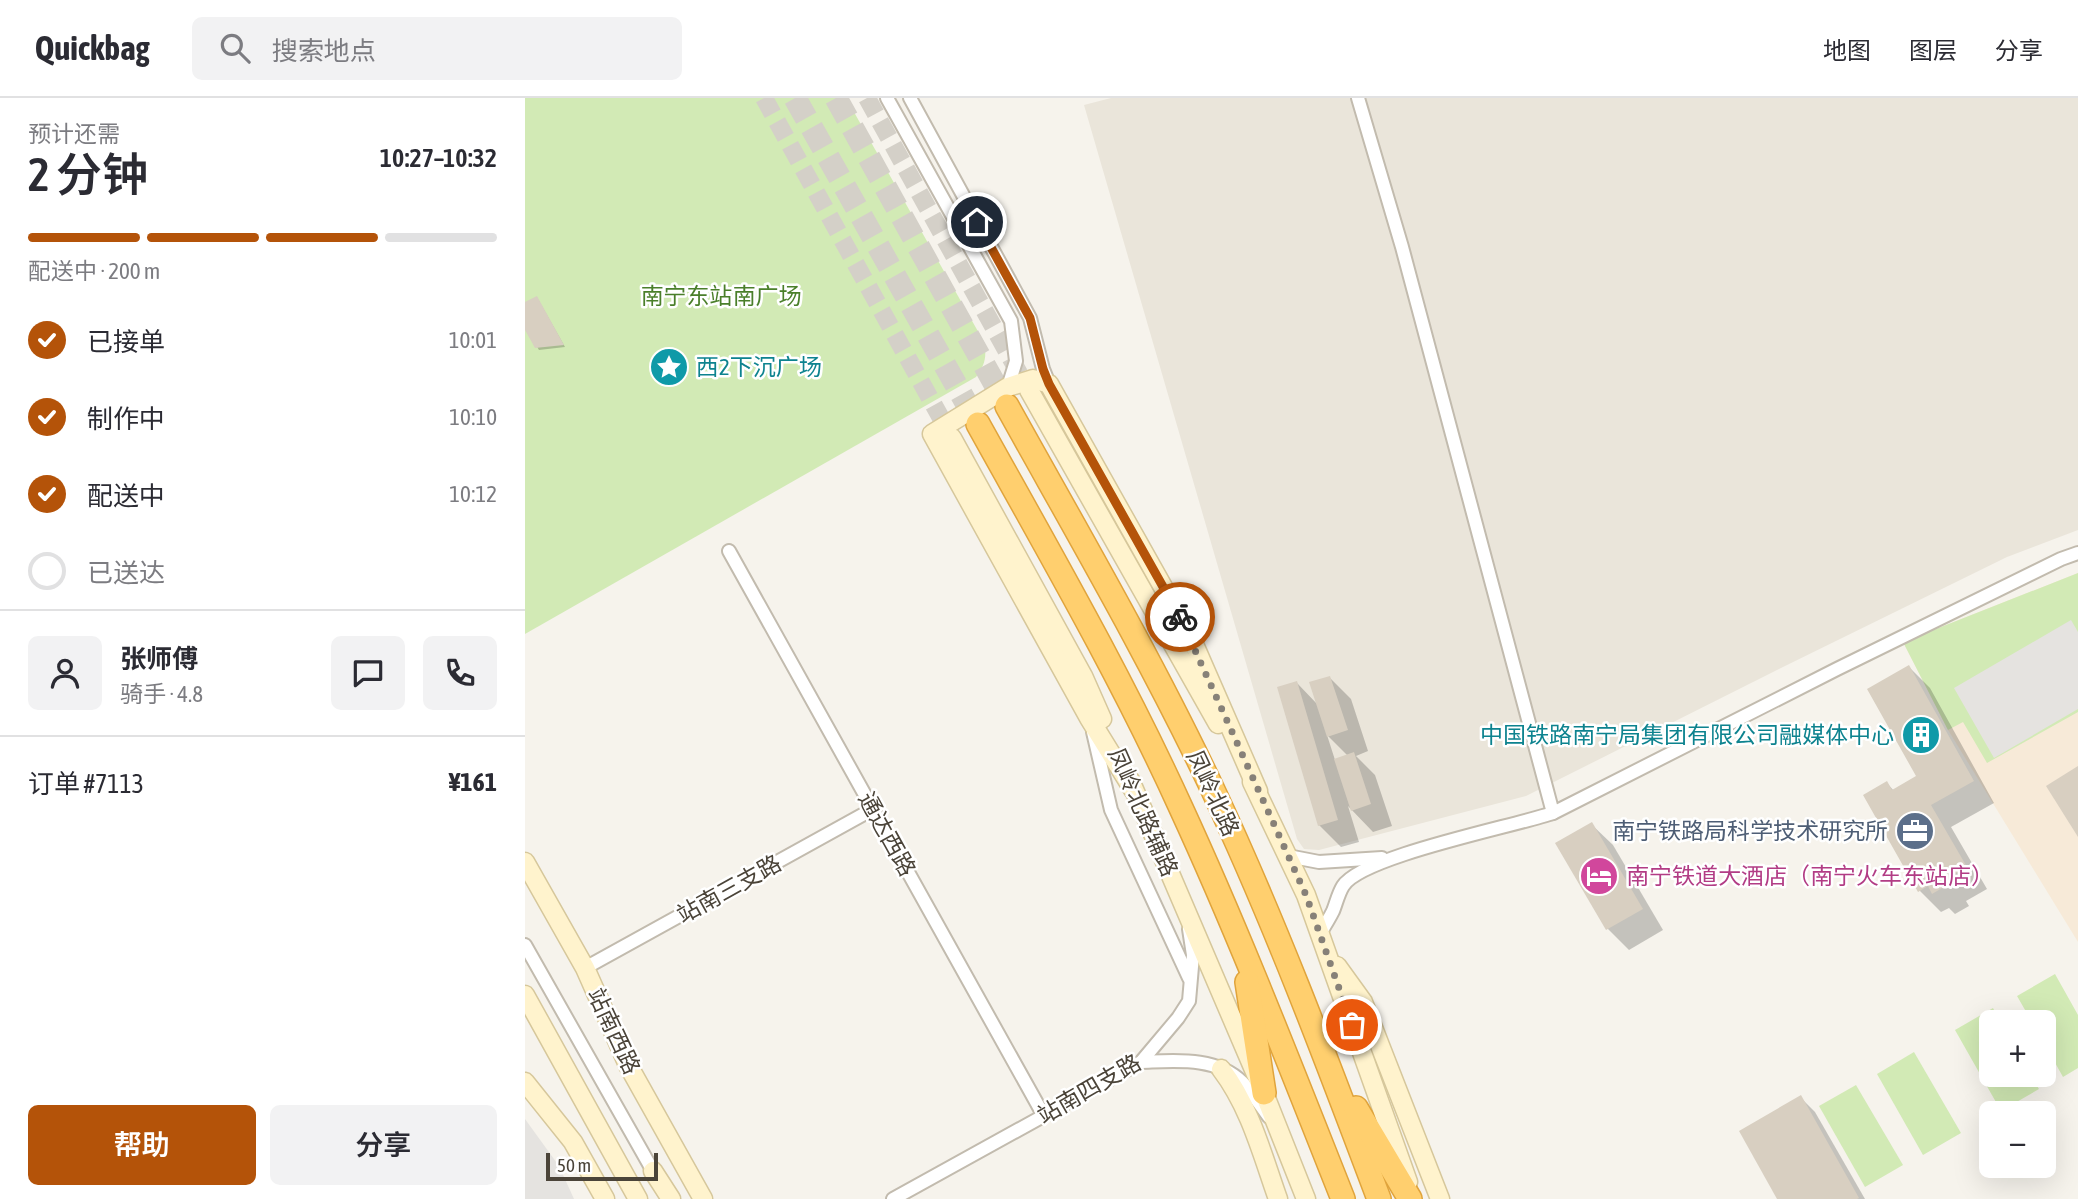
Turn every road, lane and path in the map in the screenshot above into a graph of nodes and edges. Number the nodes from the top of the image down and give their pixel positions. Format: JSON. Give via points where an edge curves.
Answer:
{"nodes":[{"id":1,"x":887,"y":98,"type":"edge"},
{"id":2,"x":910,"y":98,"type":"edge"},
{"id":3,"x":1358,"y":98,"type":"edge"},
{"id":4,"x":1049,"y":384,"type":"junction"},
{"id":5,"x":1029,"y":390,"type":"tunnel mouth"},
{"id":6,"x":1008,"y":397,"type":"junction"},
{"id":7,"x":978,"y":424,"type":"tunnel mouth"},
{"id":8,"x":952,"y":438,"type":"tunnel mouth"},
{"id":9,"x":729,"y":551,"type":"dead end"},
{"id":10,"x":2078,"y":553,"type":"edge"},
{"id":11,"x":1089,"y":718,"type":"junction"},
{"id":12,"x":1134,"y":791,"type":"junction"},
{"id":13,"x":1258,"y":791,"type":"junction"},
{"id":14,"x":873,"y":809,"type":"junction"},
{"id":15,"x":1553,"y":813,"type":"junction"},
{"id":16,"x":1288,"y":856,"type":"junction"},
{"id":17,"x":1392,"y":857,"type":"junction"},
{"id":18,"x":525,"y":862,"type":"edge"},
{"id":19,"x":1187,"y":913,"type":"junction"},
{"id":20,"x":1241,"y":940,"type":"junction"},
{"id":21,"x":1322,"y":941,"type":"junction"},
{"id":22,"x":525,"y":945,"type":"edge"},
{"id":23,"x":585,"y":968,"type":"junction"},
{"id":24,"x":1191,"y":982,"type":"junction"},
{"id":25,"x":525,"y":995,"type":"edge"},
{"id":26,"x":1324,"y":1055,"type":"junction"},
{"id":27,"x":1141,"y":1062,"type":"junction"},
{"id":28,"x":1221,"y":1069,"type":"junction"},
{"id":29,"x":525,"y":1082,"type":"edge"},
{"id":30,"x":1264,"y":1093,"type":"junction"},
{"id":31,"x":1044,"y":1116,"type":"junction"},
{"id":32,"x":1282,"y":1139,"type":"junction"},
{"id":33,"x":653,"y":1171,"type":"joint"},
{"id":34,"x":605,"y":1199,"type":"edge"},
{"id":35,"x":638,"y":1199,"type":"edge"},
{"id":36,"x":671,"y":1199,"type":"edge"},
{"id":37,"x":703,"y":1199,"type":"edge"},
{"id":38,"x":893,"y":1199,"type":"edge"},
{"id":39,"x":1278,"y":1199,"type":"edge"},
{"id":40,"x":1306,"y":1199,"type":"edge"},
{"id":41,"x":1343,"y":1199,"type":"edge"},
{"id":42,"x":1379,"y":1199,"type":"edge"},
{"id":43,"x":1411,"y":1199,"type":"edge"},
{"id":44,"x":1440,"y":1199,"type":"edge"}],
"edges":[{"from":1,"to":6,"type":"street","via":[[1011,321],[1016,361]]},
{"from":2,"to":4,"type":"street","via":[[1030,318]]},
{"from":3,"to":15,"type":"street"},
{"from":4,"to":6,"type":"main road","via":[[1033,379]]},
{"from":4,"to":13,"type":"main road","via":[[1190,635]]},
{"from":5,"to":13,"type":"main road"},
{"from":6,"to":11,"type":"main road","via":[[932,434]]},
{"from":6,"to":26,"type":"highway","name":"凤岭北路","via":[[1212,788]]},
{"from":7,"to":20,"type":"highway","name":"凤岭北路","via":[[1111,665]]},
{"from":8,"to":12,"type":"main road","name":"凤岭北路辅路","via":[[1083,676]]},
{"from":9,"to":14,"type":"street","name":"通达西路"},
{"from":10,"to":15,"type":"street","via":[[1837,668]]},
{"from":11,"to":12,"type":"main road"},
{"from":11,"to":24,"type":"street","via":[[1111,810]]},
{"from":12,"to":19,"type":"main road","name":"凤岭北路辅路"},
{"from":13,"to":16,"type":"main road"},
{"from":14,"to":23,"type":"street","name":"站南三支路"},
{"from":14,"to":31,"type":"street","name":"通达西路"},
{"from":15,"to":17,"type":"street"},
{"from":16,"to":17,"type":"street","via":[[1319,862]]},
{"from":16,"to":21,"type":"main road"},
{"from":17,"to":21,"type":"street","via":[[1359,872],[1343,886]]},
{"from":18,"to":23,"type":"main road","name":"站南西路"},
{"from":19,"to":24,"type":"street","name":"站南四支路","via":[[1193,955]]},
{"from":19,"to":30,"type":"main road","name":"凤岭北路辅路"},
{"from":20,"to":30,"type":"highway"},
{"from":20,"to":41,"type":"highway","name":"凤岭北路"},
{"from":21,"to":43,"type":"main road"},
{"from":21,"to":44,"type":"main road","via":[[1363,1002]]},
{"from":22,"to":33,"type":"street"},
{"from":23,"to":37,"type":"main road","name":"站南西路","via":[[628,1065]]},
{"from":24,"to":27,"type":"street","name":"站南四支路","via":[[1189,1001]]},
{"from":25,"to":35,"type":"main road"},
{"from":26,"to":42,"type":"highway","name":"凤岭北路"},
{"from":26,"to":43,"type":"highway"},
{"from":27,"to":28,"type":"street","via":[[1180,1061]]},
{"from":27,"to":31,"type":"street","name":"站南四支路"},
{"from":28,"to":32,"type":"street","via":[[1240,1080]]},
{"from":28,"to":39,"type":"main road","via":[[1237,1089],[1251,1120]]},
{"from":29,"to":34,"type":"main road","via":[[573,1142]]},
{"from":30,"to":32,"type":"main road","name":"凤岭北路辅路"},
{"from":31,"to":38,"type":"street","name":"站南四支路"},
{"from":32,"to":40,"type":"main road","name":"凤岭北路辅路"},
{"from":33,"to":36,"type":"main road"}]}
